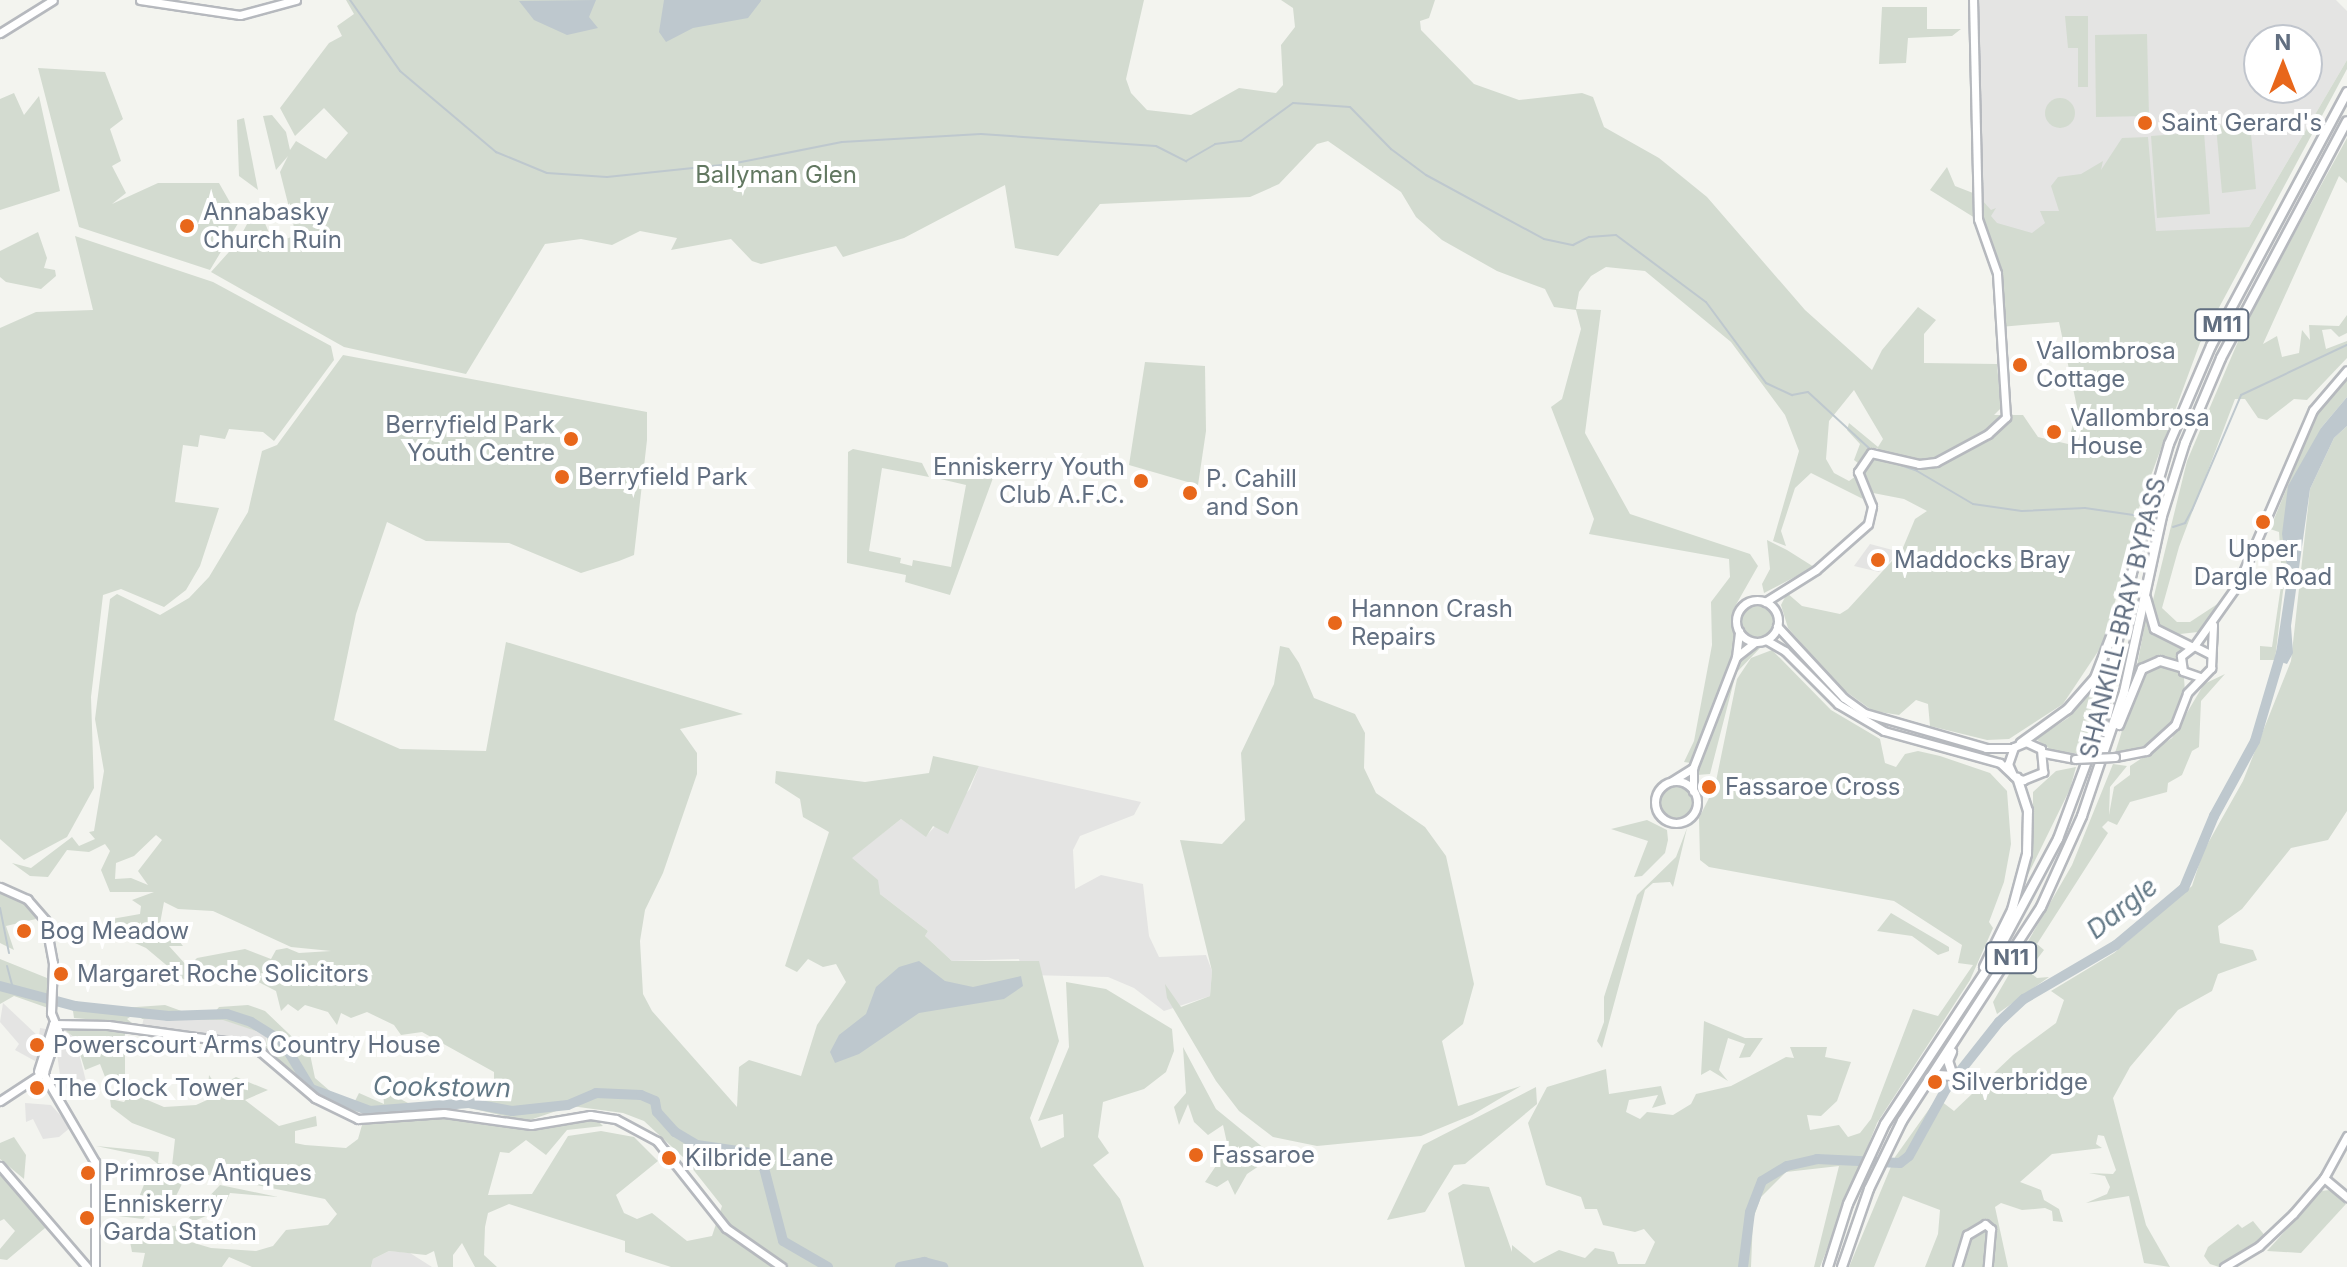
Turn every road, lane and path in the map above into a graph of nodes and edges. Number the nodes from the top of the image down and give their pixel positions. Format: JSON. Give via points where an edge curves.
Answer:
{"nodes":[{"id":1,"x":53,"y":0,"type":"edge"},
{"id":2,"x":140,"y":0,"type":"edge"},
{"id":3,"x":296,"y":0,"type":"edge"},
{"id":4,"x":1973,"y":0,"type":"edge"},
{"id":5,"x":0,"y":33,"type":"edge"},
{"id":6,"x":2347,"y":92,"type":"edge"},
{"id":7,"x":2347,"y":121,"type":"edge"},
{"id":8,"x":2347,"y":370,"type":"edge"},
{"id":9,"x":2132,"y":573,"type":"junction"},
{"id":10,"x":2145,"y":590,"type":"junction"},
{"id":11,"x":1781,"y":594,"type":"junction"},
{"id":12,"x":1765,"y":602,"type":"junction"},
{"id":13,"x":1775,"y":610,"type":"junction"},
{"id":14,"x":2213,"y":625,"type":"junction"},
{"id":15,"x":1777,"y":626,"type":"junction"},
{"id":16,"x":1739,"y":631,"type":"junction"},
{"id":17,"x":1766,"y":640,"type":"junction"},
{"id":18,"x":1755,"y":642,"type":"junction"},
{"id":19,"x":2192,"y":646,"type":"junction"},
{"id":20,"x":2210,"y":654,"type":"junction"},
{"id":21,"x":1736,"y":657,"type":"junction"},
{"id":22,"x":2184,"y":670,"type":"junction"},
{"id":23,"x":2204,"y":675,"type":"junction"},
{"id":24,"x":2187,"y":693,"type":"junction"},
{"id":25,"x":2018,"y":745,"type":"junction"},
{"id":26,"x":2109,"y":746,"type":"junction"},
{"id":27,"x":2044,"y":753,"type":"junction"},
{"id":28,"x":2075,"y":759,"type":"junction"},
{"id":29,"x":2046,"y":766,"type":"junction"},
{"id":30,"x":1693,"y":768,"type":"junction"},
{"id":31,"x":2015,"y":776,"type":"junction"},
{"id":32,"x":1670,"y":782,"type":"junction"},
{"id":33,"x":1693,"y":791,"type":"junction"},
{"id":34,"x":0,"y":887,"type":"edge"},
{"id":35,"x":2006,"y":965,"type":"junction"},
{"id":36,"x":1969,"y":996,"type":"junction"},
{"id":37,"x":56,"y":1027,"type":"junction"},
{"id":38,"x":42,"y":1070,"type":"junction"},
{"id":39,"x":0,"y":1101,"type":"edge"},
{"id":40,"x":2347,"y":1136,"type":"edge"},
{"id":41,"x":1891,"y":1142,"type":"junction"},
{"id":42,"x":0,"y":1166,"type":"edge"},
{"id":43,"x":2324,"y":1178,"type":"junction"},
{"id":44,"x":2347,"y":1197,"type":"edge"},
{"id":45,"x":87,"y":1267,"type":"edge"},
{"id":46,"x":95,"y":1267,"type":"edge"},
{"id":47,"x":782,"y":1267,"type":"edge"},
{"id":48,"x":1828,"y":1267,"type":"edge"},
{"id":49,"x":1842,"y":1267,"type":"edge"},
{"id":50,"x":1957,"y":1267,"type":"edge"},
{"id":51,"x":1988,"y":1267,"type":"edge"},
{"id":52,"x":2224,"y":1267,"type":"edge"}],
"edges":[{"from":1,"to":5,"type":"street"},
{"from":2,"to":3,"type":"street","via":[[240,15]]},
{"from":4,"to":11,"type":"street","via":[[1978,222],[1997,273],[2006,417],[1988,434],[1936,462],[1919,464],[1871,453],[1858,472],[1872,506],[1868,524]]},
{"from":6,"to":9,"type":"highway","name":"SHANKILL-BRAY BYPASS","number":"M11","via":[[2211,346],[2169,444]]},
{"from":7,"to":10,"type":"highway","name":"SHANKILL-BRAY BYPASS","number":"M11","via":[[2202,401],[2174,478]]},
{"from":8,"to":14,"type":"street","via":[[2313,410],[2245,569]]},
{"from":9,"to":25,"type":"highway","via":[[2095,678],[2068,709]]},
{"from":9,"to":36,"type":"highway","name":"SHANKILL-BRAY BYPASS","number":"M11","via":[[2114,675],[2079,787],[2032,895]]},
{"from":10,"to":19,"type":"highway","via":[[2155,629]]},
{"from":10,"to":26,"type":"highway","name":"SHANKILL-BRAY BYPASS","number":"M11"},
{"from":11,"to":12,"type":"street"},
{"from":11,"to":13,"type":"street"},
{"from":12,"to":13,"type":"street"},
{"from":12,"to":16,"type":"street","via":[[1754,600],[1740,608]]},
{"from":13,"to":15,"type":"street"},
{"from":14,"to":19,"type":"street"},
{"from":14,"to":20,"type":"street"},
{"from":15,"to":17,"type":"street"},
{"from":15,"to":25,"type":"street","via":[[1844,698],[1865,713],[1986,748]]},
{"from":16,"to":18,"type":"street"},
{"from":16,"to":21,"type":"street"},
{"from":17,"to":18,"type":"street"},
{"from":17,"to":31,"type":"street","via":[[1861,722],[2000,763]]},
{"from":18,"to":21,"type":"street"},
{"from":19,"to":20,"type":"street"},
{"from":19,"to":22,"type":"street","via":[[2181,656]]},
{"from":20,"to":23,"type":"street","via":[[2212,666]]},
{"from":21,"to":30,"type":"street"},
{"from":22,"to":23,"type":"street"},
{"from":22,"to":24,"type":"street"},
{"from":22,"to":26,"type":"highway","number":"N11","via":[[2160,661],[2142,669]]},
{"from":23,"to":24,"type":"street"},
{"from":24,"to":28,"type":"street","bridge":true,"via":[[2175,725],[2157,744],[2115,757]]},
{"from":25,"to":27,"type":"street","via":[[2032,743]]},
{"from":25,"to":31,"type":"street","via":[[2008,758]]},
{"from":26,"to":35,"type":"highway","name":"SHANKILL-BRAY BYPASS","number":"N11","via":[[2041,907]]},
{"from":27,"to":28,"type":"street"},
{"from":27,"to":29,"type":"street"},
{"from":28,"to":29,"type":"street"},
{"from":29,"to":31,"type":"street","via":[[2035,779]]},
{"from":30,"to":32,"type":"street"},
{"from":30,"to":33,"type":"street"},
{"from":31,"to":36,"type":"highway","number":"N11","via":[[2028,811],[2027,854],[2012,910]]},
{"from":32,"to":33,"type":"street"},
{"from":32,"to":33,"type":"street","via":[[1655,799],[1658,813],[1669,822],[1693,814]]},
{"from":34,"to":37,"type":"street","via":[[27,899],[42,913],[50,941]]},
{"from":35,"to":41,"type":"highway","name":"SHANKILL-BRAY BYPASS","number":"N11"},
{"from":35,"to":41,"type":"highway","number":"N11","via":[[2002,981],[1951,1054],[1953,1076],[1936,1076]]},
{"from":36,"to":48,"type":"highway","name":"SHANKILL-BRAY BYPASS","number":"N11","via":[[1907,1087],[1872,1152]]},
{"from":37,"to":38,"type":"street"},
{"from":37,"to":47,"type":"street","via":[[73,1022],[251,1047],[315,1098],[358,1119],[444,1113],[531,1125],[590,1115],[616,1119],[657,1141],[726,1228]]},
{"from":38,"to":39,"type":"street"},
{"from":38,"to":46,"type":"street","via":[[95,1162]]},
{"from":40,"to":43,"type":"street"},
{"from":41,"to":49,"type":"highway","name":"SHANKILL-BRAY BYPASS","number":"N11"},
{"from":42,"to":45,"type":"street"},
{"from":43,"to":44,"type":"street"},
{"from":43,"to":52,"type":"street","via":[[2259,1246]]},
{"from":50,"to":51,"type":"street","via":[[1967,1235],[1985,1224],[1991,1229]]}]}
